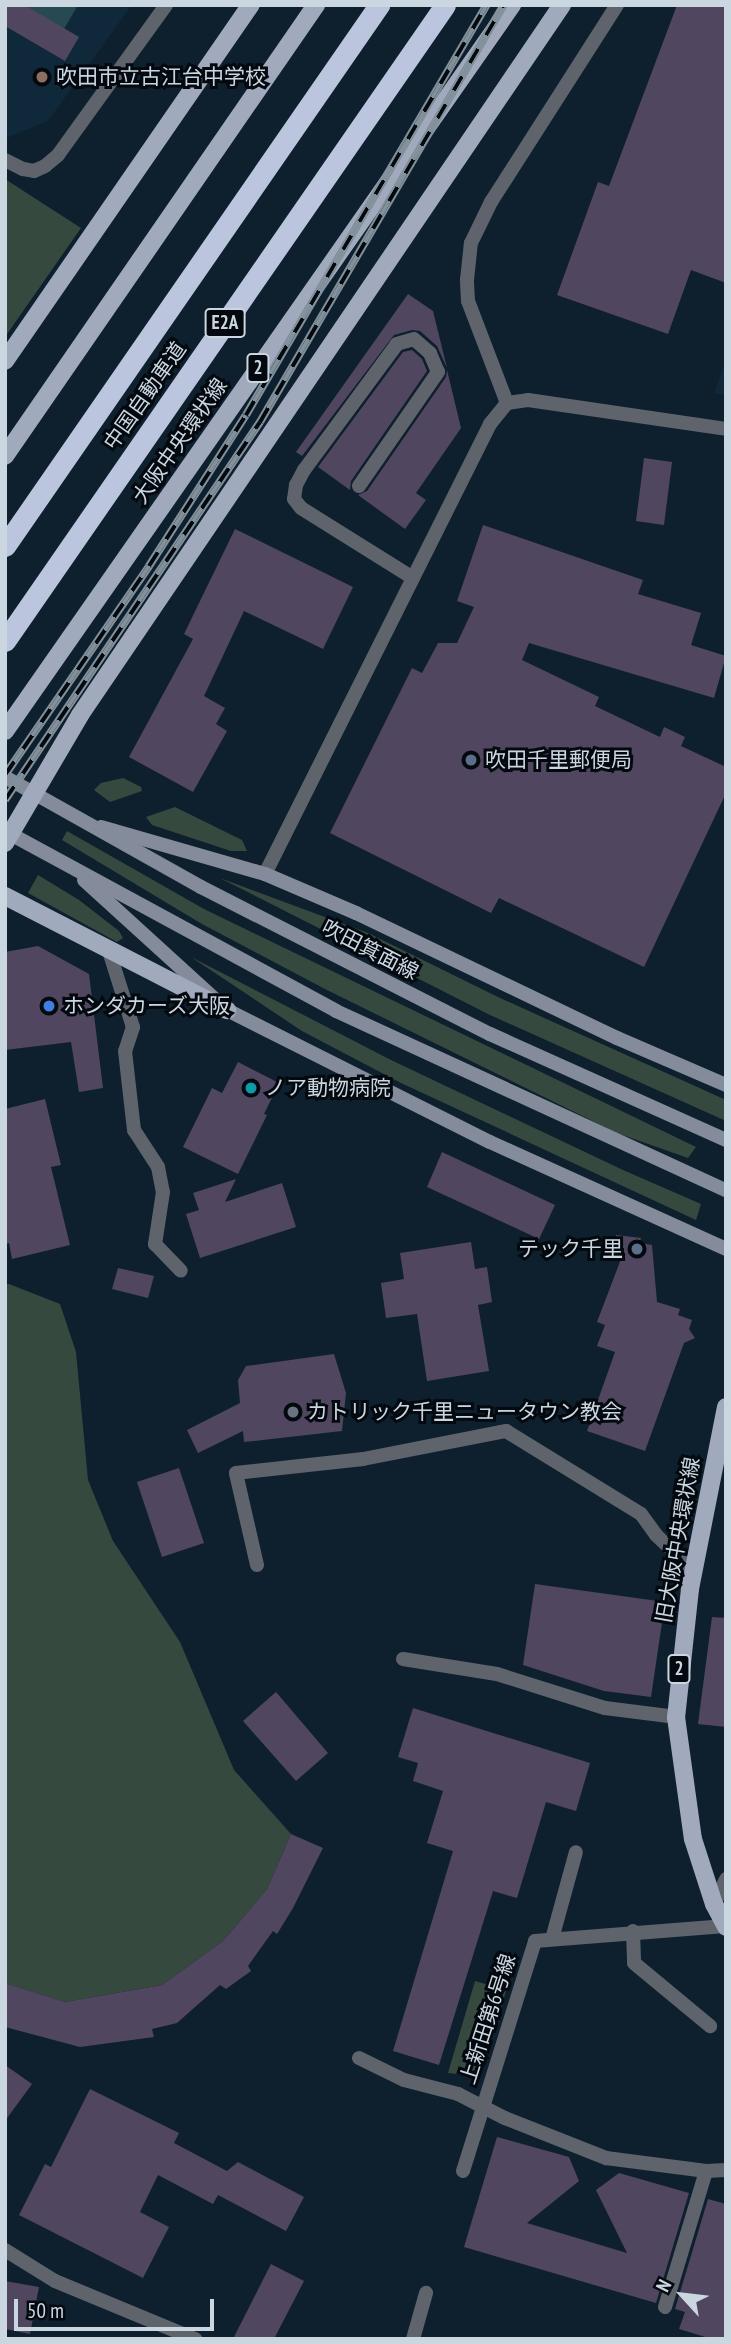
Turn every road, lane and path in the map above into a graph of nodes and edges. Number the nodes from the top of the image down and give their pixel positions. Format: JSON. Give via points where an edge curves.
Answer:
{"nodes":[{"id":1,"x":166,"y":5,"type":"edge"},
{"id":2,"x":251,"y":5,"type":"edge"},
{"id":3,"x":316,"y":5,"type":"edge"},
{"id":4,"x":379,"y":5,"type":"edge"},
{"id":5,"x":445,"y":5,"type":"edge"},
{"id":6,"x":512,"y":5,"type":"edge"},
{"id":7,"x":562,"y":5,"type":"edge"},
{"id":8,"x":617,"y":5,"type":"edge"},
{"id":9,"x":5,"y":160,"type":"edge"},
{"id":10,"x":5,"y":361,"type":"edge"},
{"id":11,"x":507,"y":403,"type":"junction"},
{"id":12,"x":726,"y":429,"type":"edge"},
{"id":13,"x":5,"y":456,"type":"edge"},
{"id":14,"x":359,"y":486,"type":"dead end"},
{"id":15,"x":5,"y":546,"type":"edge"},
{"id":16,"x":413,"y":578,"type":"junction"},
{"id":17,"x":5,"y":642,"type":"edge"},
{"id":18,"x":5,"y":732,"type":"edge"},
{"id":19,"x":8,"y":778,"type":"edge"},
{"id":20,"x":35,"y":794,"type":"junction"},
{"id":21,"x":82,"y":822,"type":"junction"},
{"id":22,"x":7,"y":836,"type":"edge"},
{"id":23,"x":67,"y":865,"type":"junction"},
{"id":24,"x":265,"y":874,"type":"junction"},
{"id":25,"x":5,"y":896,"type":"edge"},
{"id":26,"x":109,"y":951,"type":"junction"},
{"id":27,"x":227,"y":1010,"type":"junction"},
{"id":28,"x":726,"y":1085,"type":"edge"},
{"id":29,"x":726,"y":1140,"type":"edge"},
{"id":30,"x":724,"y":1189,"type":"edge"},
{"id":31,"x":726,"y":1249,"type":"edge"},
{"id":32,"x":181,"y":1271,"type":"dead end"},
{"id":33,"x":726,"y":1407,"type":"edge"},
{"id":34,"x":257,"y":1565,"type":"dead end"},
{"id":35,"x":694,"y":1571,"type":"junction"},
{"id":36,"x":403,"y":1659,"type":"dead end"},
{"id":37,"x":676,"y":1717,"type":"junction"},
{"id":38,"x":576,"y":1852,"type":"dead end"},
{"id":39,"x":726,"y":1879,"type":"edge"},
{"id":40,"x":714,"y":1904,"type":"junction"},
{"id":41,"x":725,"y":1927,"type":"edge"},
{"id":42,"x":633,"y":1931,"type":"junction"},
{"id":43,"x":552,"y":1939,"type":"junction"},
{"id":44,"x":710,"y":2026,"type":"dead end"},
{"id":45,"x":359,"y":2058,"type":"dead end"},
{"id":46,"x":482,"y":2107,"type":"junction"},
{"id":47,"x":726,"y":2170,"type":"edge"},
{"id":48,"x":463,"y":2171,"type":"dead end"},
{"id":49,"x":706,"y":2171,"type":"junction"},
{"id":50,"x":5,"y":2250,"type":"edge"},
{"id":51,"x":426,"y":2293,"type":"dead end"},
{"id":52,"x":665,"y":2307,"type":"dead end"},
{"id":53,"x":195,"y":2339,"type":"edge"},
{"id":54,"x":413,"y":2339,"type":"edge"}],
"edges":[{"from":1,"to":9,"type":"street","via":[[58,155],[34,171]]},
{"from":2,"to":10,"type":"main road"},
{"from":3,"to":13,"type":"main road"},
{"from":4,"to":15,"type":"highway","name":"中国自動車道","number":"E2A"},
{"from":5,"to":17,"type":"highway","name":"中国自動車道","number":"E2A"},
{"from":6,"to":18,"type":"main road","name":"大阪中央環状線","number":"2"},
{"from":7,"to":20,"type":"main road","via":[[88,703]]},
{"from":8,"to":11,"type":"street","via":[[491,202],[471,243],[468,301]]},
{"from":11,"to":12,"type":"street","via":[[528,400]]},
{"from":11,"to":16,"type":"street","via":[[490,424]]},
{"from":14,"to":16,"type":"street","via":[[438,372],[430,353],[414,339],[397,344],[389,354],[304,470],[294,499],[301,508]]},
{"from":16,"to":24,"type":"street"},
{"from":19,"to":20,"type":"main road","name":"吹田箕面線"},
{"from":20,"to":21,"type":"main road","name":"吹田箕面線"},
{"from":20,"to":22,"type":"main road"},
{"from":21,"to":24,"type":"main road"},
{"from":21,"to":29,"type":"main road","name":"吹田箕面線","via":[[490,1034]]},
{"from":22,"to":23,"type":"main road"},
{"from":23,"to":27,"type":"main road"},
{"from":23,"to":30,"type":"main road","via":[[336,1011]]},
{"from":24,"to":28,"type":"main road"},
{"from":25,"to":26,"type":"main road"},
{"from":26,"to":27,"type":"main road"},
{"from":26,"to":32,"type":"street","via":[[133,1027],[125,1051],[134,1130],[158,1167],[163,1192],[155,1244]]},
{"from":27,"to":31,"type":"main road","via":[[490,1142]]},
{"from":33,"to":35,"type":"main road","name":"旧大阪中央環状線","number":"2"},
{"from":34,"to":35,"type":"street","via":[[236,1473],[363,1459],[506,1431],[641,1514]]},
{"from":35,"to":37,"type":"main road","name":"旧大阪中央環状線","number":"2","via":[[678,1672]]},
{"from":36,"to":37,"type":"street","via":[[497,1674],[605,1708]]},
{"from":37,"to":40,"type":"main road","name":"旧大阪中央環状線","number":"2","via":[[689,1818]]},
{"from":38,"to":43,"type":"street"},
{"from":39,"to":40,"type":"street"},
{"from":40,"to":41,"type":"main road","name":"旧大阪中央環状線","number":"2"},
{"from":41,"to":42,"type":"street"},
{"from":42,"to":43,"type":"street"},
{"from":42,"to":44,"type":"street","via":[[634,1963]]},
{"from":43,"to":46,"type":"street","name":"上新田第6号線","via":[[535,1941]]},
{"from":45,"to":46,"type":"street","via":[[404,2080],[458,2094]]},
{"from":46,"to":48,"type":"street","name":"上新田第6号線"},
{"from":46,"to":49,"type":"street","via":[[606,2158]]},
{"from":47,"to":49,"type":"street"},
{"from":49,"to":52,"type":"street"},
{"from":50,"to":53,"type":"street","via":[[55,2281]]},
{"from":51,"to":54,"type":"street"}]}
